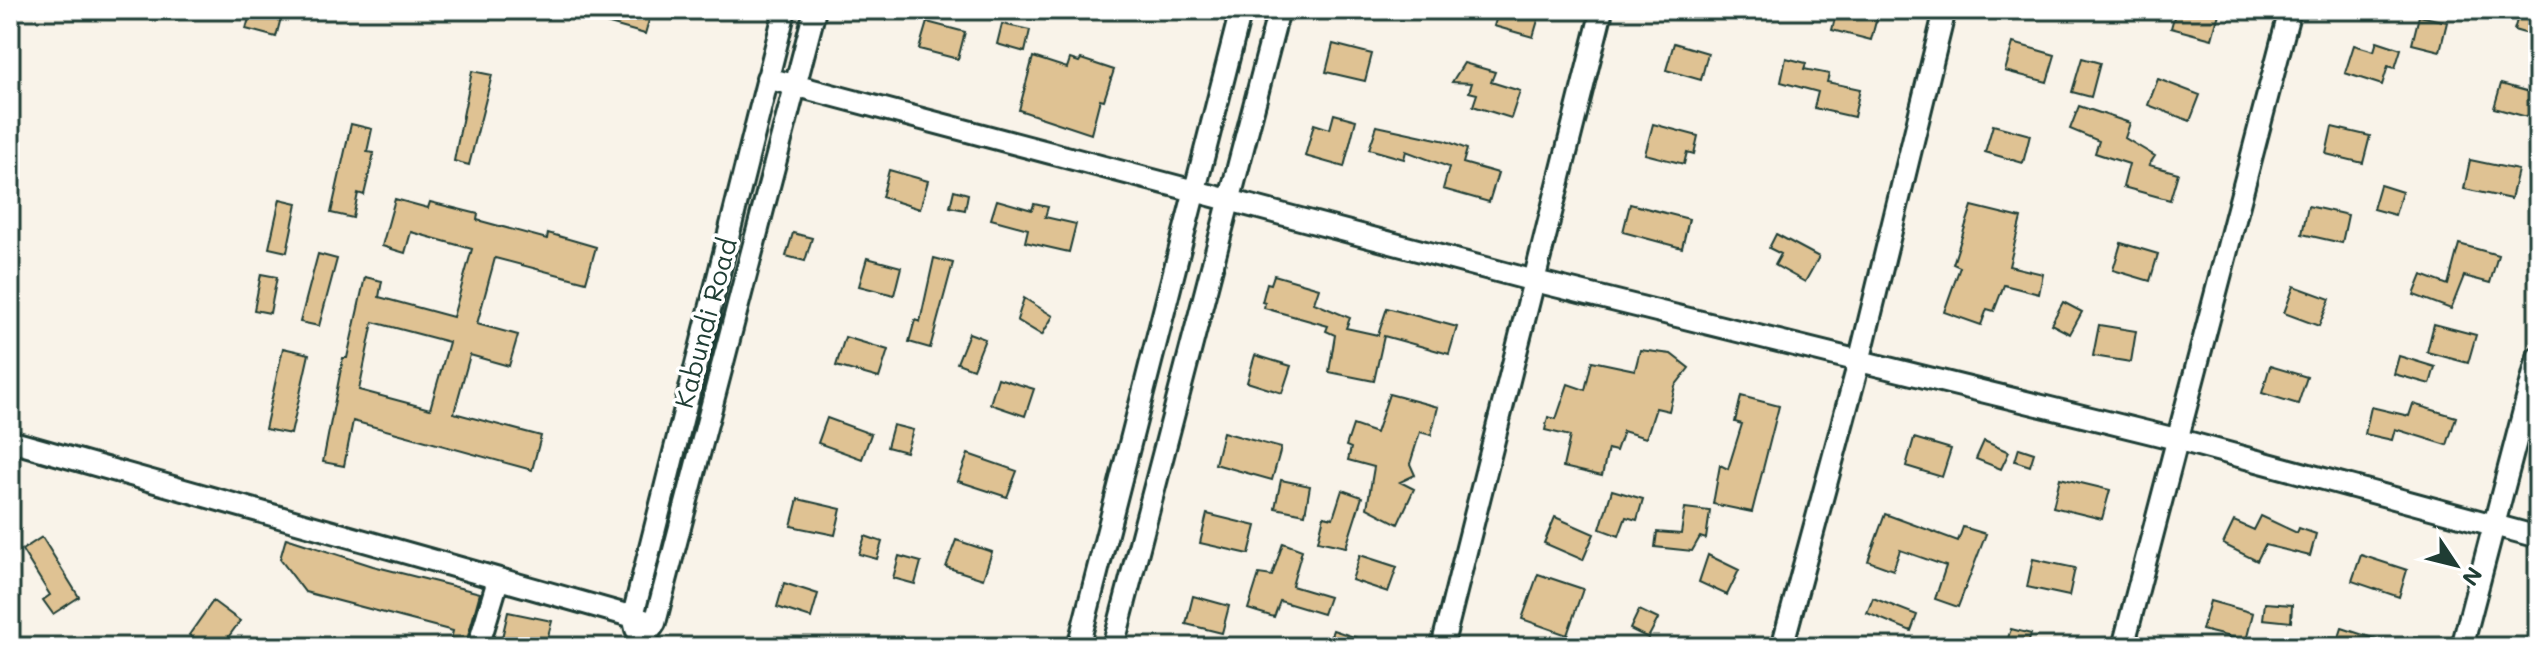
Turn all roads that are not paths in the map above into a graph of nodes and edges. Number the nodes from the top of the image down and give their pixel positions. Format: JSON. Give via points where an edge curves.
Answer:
{"nodes":[{"id":1,"x":785,"y":10,"type":"edge"},
{"id":2,"x":815,"y":10,"type":"edge"},
{"id":3,"x":1241,"y":10,"type":"edge"},
{"id":4,"x":1279,"y":10,"type":"edge"},
{"id":5,"x":1602,"y":10,"type":"edge"},
{"id":6,"x":1945,"y":10,"type":"edge"},
{"id":7,"x":2290,"y":10,"type":"edge"},
{"id":8,"x":767,"y":78,"type":"junction"},
{"id":9,"x":795,"y":85,"type":"junction"},
{"id":10,"x":1194,"y":191,"type":"junction"},
{"id":11,"x":1230,"y":200,"type":"junction"},
{"id":12,"x":1531,"y":280,"type":"junction"},
{"id":13,"x":2538,"y":357,"type":"edge"},
{"id":14,"x":1859,"y":362,"type":"junction"},
{"id":15,"x":2176,"y":439,"type":"junction"},
{"id":16,"x":10,"y":441,"type":"edge"},
{"id":17,"x":1113,"y":509,"type":"junction"},
{"id":18,"x":1146,"y":518,"type":"junction"},
{"id":19,"x":2492,"y":526,"type":"junction"},
{"id":20,"x":2538,"y":537,"type":"edge"},
{"id":21,"x":498,"y":580,"type":"junction"},
{"id":22,"x":633,"y":616,"type":"junction"},
{"id":23,"x":655,"y":623,"type":"junction"},
{"id":24,"x":639,"y":646,"type":"edge"},
{"id":25,"x":478,"y":647,"type":"edge"},
{"id":26,"x":1078,"y":647,"type":"edge"},
{"id":27,"x":1113,"y":647,"type":"edge"},
{"id":28,"x":1442,"y":647,"type":"edge"},
{"id":29,"x":1782,"y":647,"type":"edge"},
{"id":30,"x":2123,"y":647,"type":"edge"},
{"id":31,"x":2462,"y":647,"type":"edge"}],
"edges":[{"from":1,"to":8,"type":"street","name":"Kabundi Road"},
{"from":2,"to":9,"type":"street","name":"Kabundi Road"},
{"from":3,"to":10,"type":"street"},
{"from":4,"to":11,"type":"street"},
{"from":5,"to":12,"type":"street"},
{"from":6,"to":14,"type":"street"},
{"from":7,"to":15,"type":"street"},
{"from":8,"to":9,"type":"street"},
{"from":8,"to":22,"type":"street","name":"Kabundi Road"},
{"from":9,"to":10,"type":"street"},
{"from":9,"to":23,"type":"street","name":"Kabundi Road"},
{"from":10,"to":11,"type":"street"},
{"from":10,"to":17,"type":"street"},
{"from":11,"to":12,"type":"street"},
{"from":11,"to":18,"type":"street"},
{"from":12,"to":14,"type":"street"},
{"from":12,"to":28,"type":"street"},
{"from":13,"to":19,"type":"street"},
{"from":14,"to":15,"type":"street"},
{"from":14,"to":29,"type":"street"},
{"from":15,"to":19,"type":"street"},
{"from":15,"to":30,"type":"street"},
{"from":16,"to":21,"type":"street"},
{"from":17,"to":18,"type":"street"},
{"from":17,"to":26,"type":"street"},
{"from":18,"to":27,"type":"street"},
{"from":19,"to":20,"type":"street"},
{"from":19,"to":31,"type":"street"},
{"from":21,"to":22,"type":"street"},
{"from":21,"to":25,"type":"street"},
{"from":22,"to":23,"type":"street"},
{"from":22,"to":24,"type":"street","name":"Kabundi Road"},
{"from":23,"to":24,"type":"street","name":"Kabundi Road"}]}
